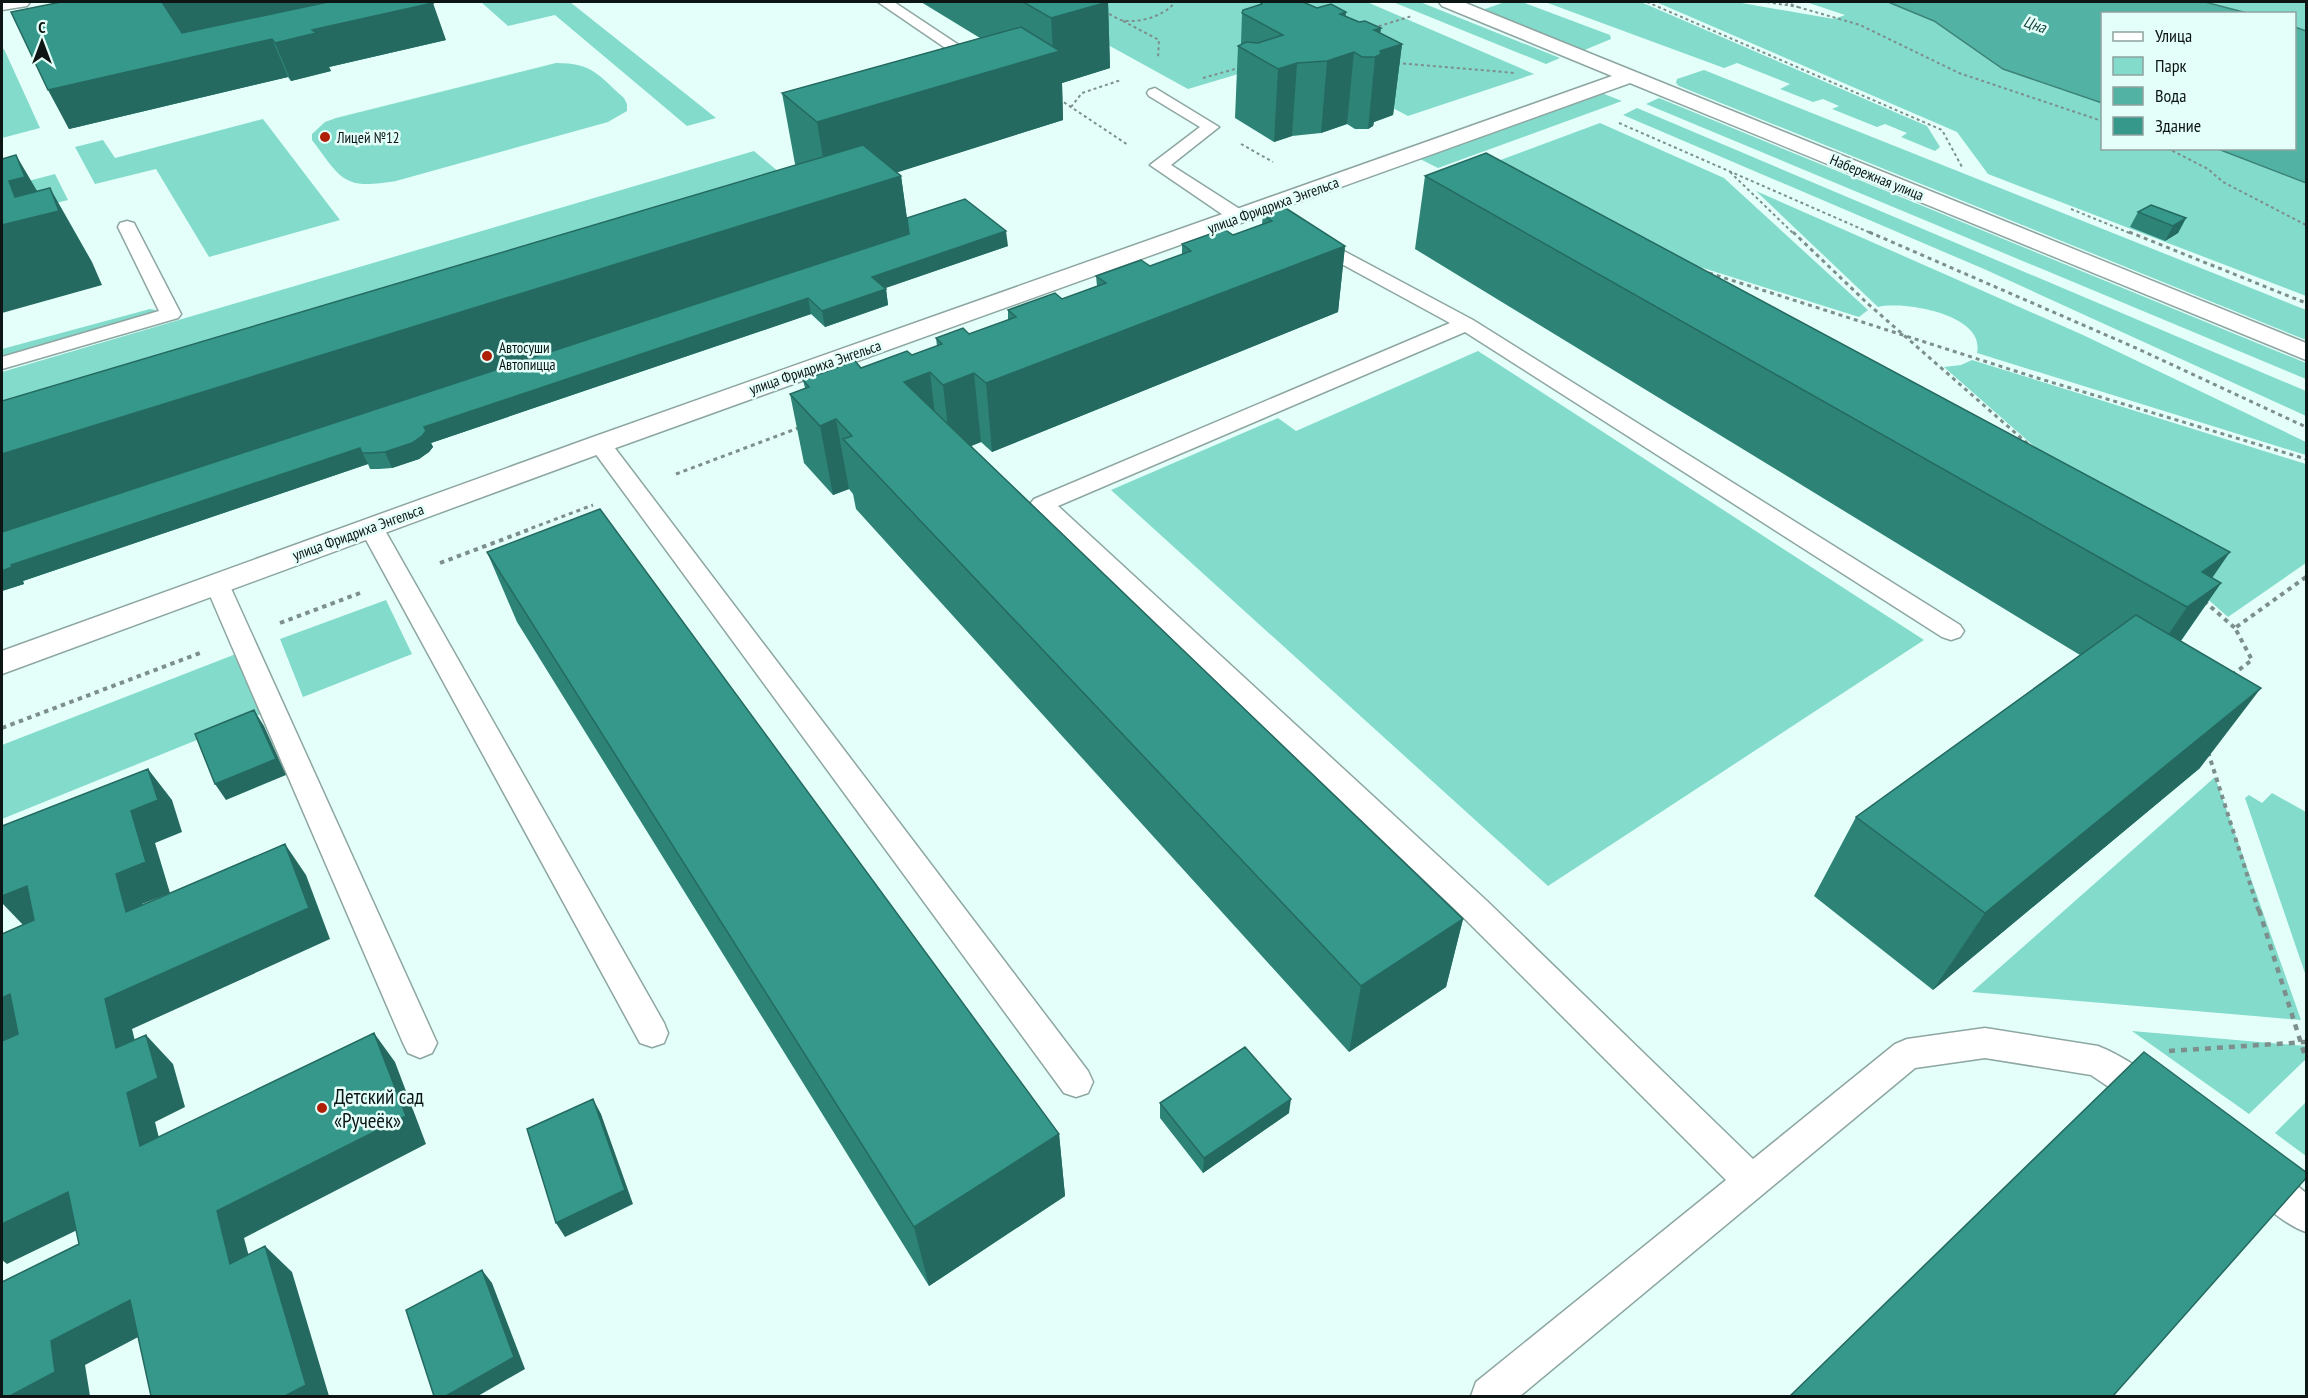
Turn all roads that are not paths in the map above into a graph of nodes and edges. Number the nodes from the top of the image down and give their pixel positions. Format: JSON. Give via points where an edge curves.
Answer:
{"nodes":[{"id":1,"x":21,"y":2,"type":"edge"},
{"id":2,"x":885,"y":2,"type":"edge"},
{"id":3,"x":1448,"y":2,"type":"edge"},
{"id":4,"x":2,"y":6,"type":"edge"},
{"id":5,"x":949,"y":66,"type":"edge"},
{"id":6,"x":1631,"y":76,"type":"junction"},
{"id":7,"x":1155,"y":93,"type":"road end"},
{"id":8,"x":1268,"y":220,"type":"junction"},
{"id":9,"x":127,"y":227,"type":"dead end"},
{"id":10,"x":1466,"y":324,"type":"junction"},
{"id":11,"x":2307,"y":352,"type":"edge"},
{"id":12,"x":2,"y":363,"type":"edge"},
{"id":13,"x":600,"y":444,"type":"junction"},
{"id":14,"x":371,"y":527,"type":"junction"},
{"id":15,"x":217,"y":584,"type":"junction"},
{"id":16,"x":1951,"y":631,"type":"dead end"},
{"id":17,"x":2,"y":663,"type":"edge"},
{"id":18,"x":652,"y":1033,"type":"dead end"},
{"id":19,"x":420,"y":1043,"type":"dead end"},
{"id":20,"x":1076,"y":1082,"type":"dead end"},
{"id":21,"x":2180,"y":1115,"type":"edge"},
{"id":22,"x":2234,"y":1158,"type":"edge"},
{"id":23,"x":1752,"y":1182,"type":"junction"},
{"id":24,"x":2307,"y":1215,"type":"edge"},
{"id":25,"x":1490,"y":1396,"type":"edge"}],
"edges":[{"from":1,"to":4,"type":"street"},
{"from":2,"to":5,"type":"lane","via":[[972,59]]},
{"from":3,"to":6,"type":"street","name":"Набережная улица"},
{"from":6,"to":8,"type":"street","name":"улица Фридриха Энгельса"},
{"from":6,"to":11,"type":"street","name":"Набережная улица"},
{"from":7,"to":8,"type":"lane","via":[[1211,127],[1159,165]]},
{"from":8,"to":10,"type":"lane"},
{"from":8,"to":13,"type":"street","name":"улица Фридриха Энгельса"},
{"from":9,"to":12,"type":"lane","via":[[171,314]]},
{"from":10,"to":16,"type":"lane"},
{"from":10,"to":23,"type":"lane","via":[[1042,504],[1476,910]]},
{"from":13,"to":14,"type":"street","name":"улица Фридриха Энгельса"},
{"from":13,"to":20,"type":"lane"},
{"from":14,"to":15,"type":"street","name":"улица Фридриха Энгельса"},
{"from":14,"to":18,"type":"lane"},
{"from":15,"to":17,"type":"street","name":"улица Фридриха Энгельса"},
{"from":15,"to":19,"type":"lane"},
{"from":21,"to":23,"type":"lane","via":[[2098,1061],[1985,1043],[1907,1054]]},
{"from":22,"to":24,"type":"lane"},
{"from":23,"to":25,"type":"lane"}]}
